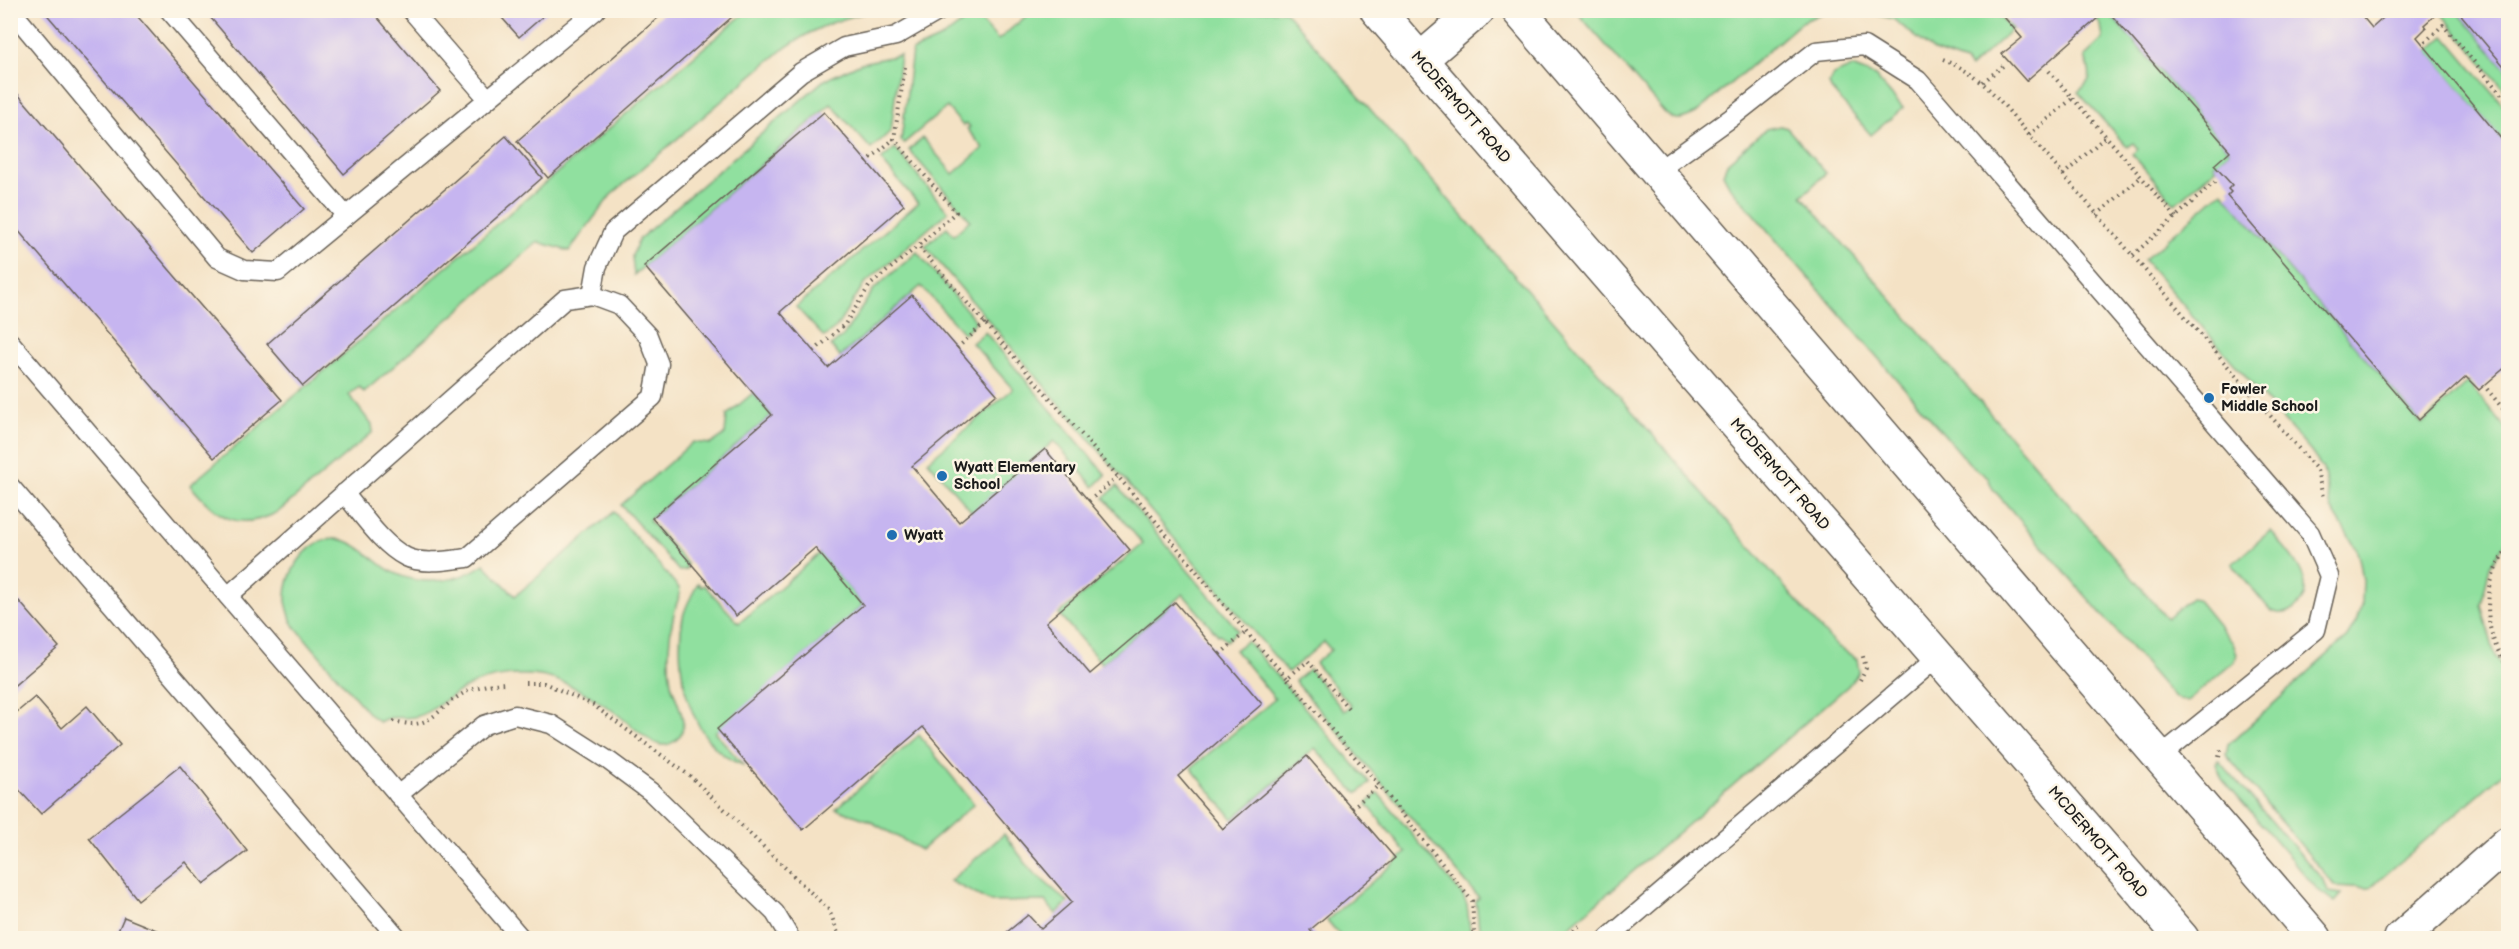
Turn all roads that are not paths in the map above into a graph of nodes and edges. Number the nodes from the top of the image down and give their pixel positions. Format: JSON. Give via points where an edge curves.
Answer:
{"nodes":[{"id":1,"x":11,"y":10,"type":"edge"},
{"id":2,"x":169,"y":10,"type":"edge"},
{"id":3,"x":411,"y":10,"type":"edge"},
{"id":4,"x":596,"y":10,"type":"edge"},
{"id":5,"x":941,"y":10,"type":"edge"},
{"id":6,"x":1377,"y":10,"type":"edge"},
{"id":7,"x":1478,"y":10,"type":"edge"},
{"id":8,"x":1518,"y":10,"type":"edge"},
{"id":9,"x":1420,"y":60,"type":"junction"},
{"id":10,"x":488,"y":99,"type":"junction"},
{"id":11,"x":1656,"y":172,"type":"junction"},
{"id":12,"x":346,"y":216,"type":"junction"},
{"id":13,"x":592,"y":295,"type":"junction"},
{"id":14,"x":10,"y":342,"type":"edge"},
{"id":15,"x":10,"y":486,"type":"edge"},
{"id":16,"x":344,"y":493,"type":"junction"},
{"id":17,"x":228,"y":596,"type":"junction"},
{"id":18,"x":1938,"y":657,"type":"junction"},
{"id":19,"x":2159,"y":757,"type":"junction"},
{"id":20,"x":398,"y":795,"type":"junction"},
{"id":21,"x":2508,"y":843,"type":"edge"},
{"id":22,"x":398,"y":939,"type":"edge"},
{"id":23,"x":521,"y":939,"type":"edge"},
{"id":24,"x":790,"y":939,"type":"edge"},
{"id":25,"x":1608,"y":939,"type":"edge"},
{"id":26,"x":2182,"y":939,"type":"edge"},
{"id":27,"x":2315,"y":939,"type":"edge"},
{"id":28,"x":2401,"y":939,"type":"edge"}],
"edges":[{"from":1,"to":12,"type":"lane","via":[[218,258],[244,270],[278,272]]},
{"from":2,"to":12,"type":"lane"},
{"from":3,"to":10,"type":"lane"},
{"from":4,"to":10,"type":"lane"},
{"from":5,"to":13,"type":"lane","via":[[896,36],[844,47],[792,80],[613,232],[597,267]]},
{"from":6,"to":9,"type":"main road","name":"MCDERMOTT ROAD"},
{"from":7,"to":9,"type":"main road"},
{"from":8,"to":11,"type":"main road"},
{"from":9,"to":18,"type":"main road","name":"MCDERMOTT ROAD"},
{"from":10,"to":12,"type":"lane"},
{"from":11,"to":19,"type":"main road"},
{"from":11,"to":19,"type":"lane","via":[[1816,51],[1864,46],[1918,80],[2310,533],[2329,576],[2316,630]]},
{"from":13,"to":16,"type":"lane","via":[[565,299]]},
{"from":13,"to":16,"type":"lane","via":[[619,305],[648,336],[659,364],[653,397],[467,558],[440,562],[408,558],[383,538]]},
{"from":14,"to":17,"type":"lane"},
{"from":15,"to":22,"type":"lane"},
{"from":16,"to":17,"type":"lane"},
{"from":17,"to":20,"type":"lane"},
{"from":18,"to":25,"type":"lane"},
{"from":18,"to":26,"type":"main road","name":"MCDERMOTT ROAD"},
{"from":19,"to":27,"type":"main road"},
{"from":20,"to":23,"type":"lane"},
{"from":20,"to":24,"type":"lane","via":[[484,725],[515,716],[551,724],[651,792],[775,913]]},
{"from":21,"to":28,"type":"main road"}]}
